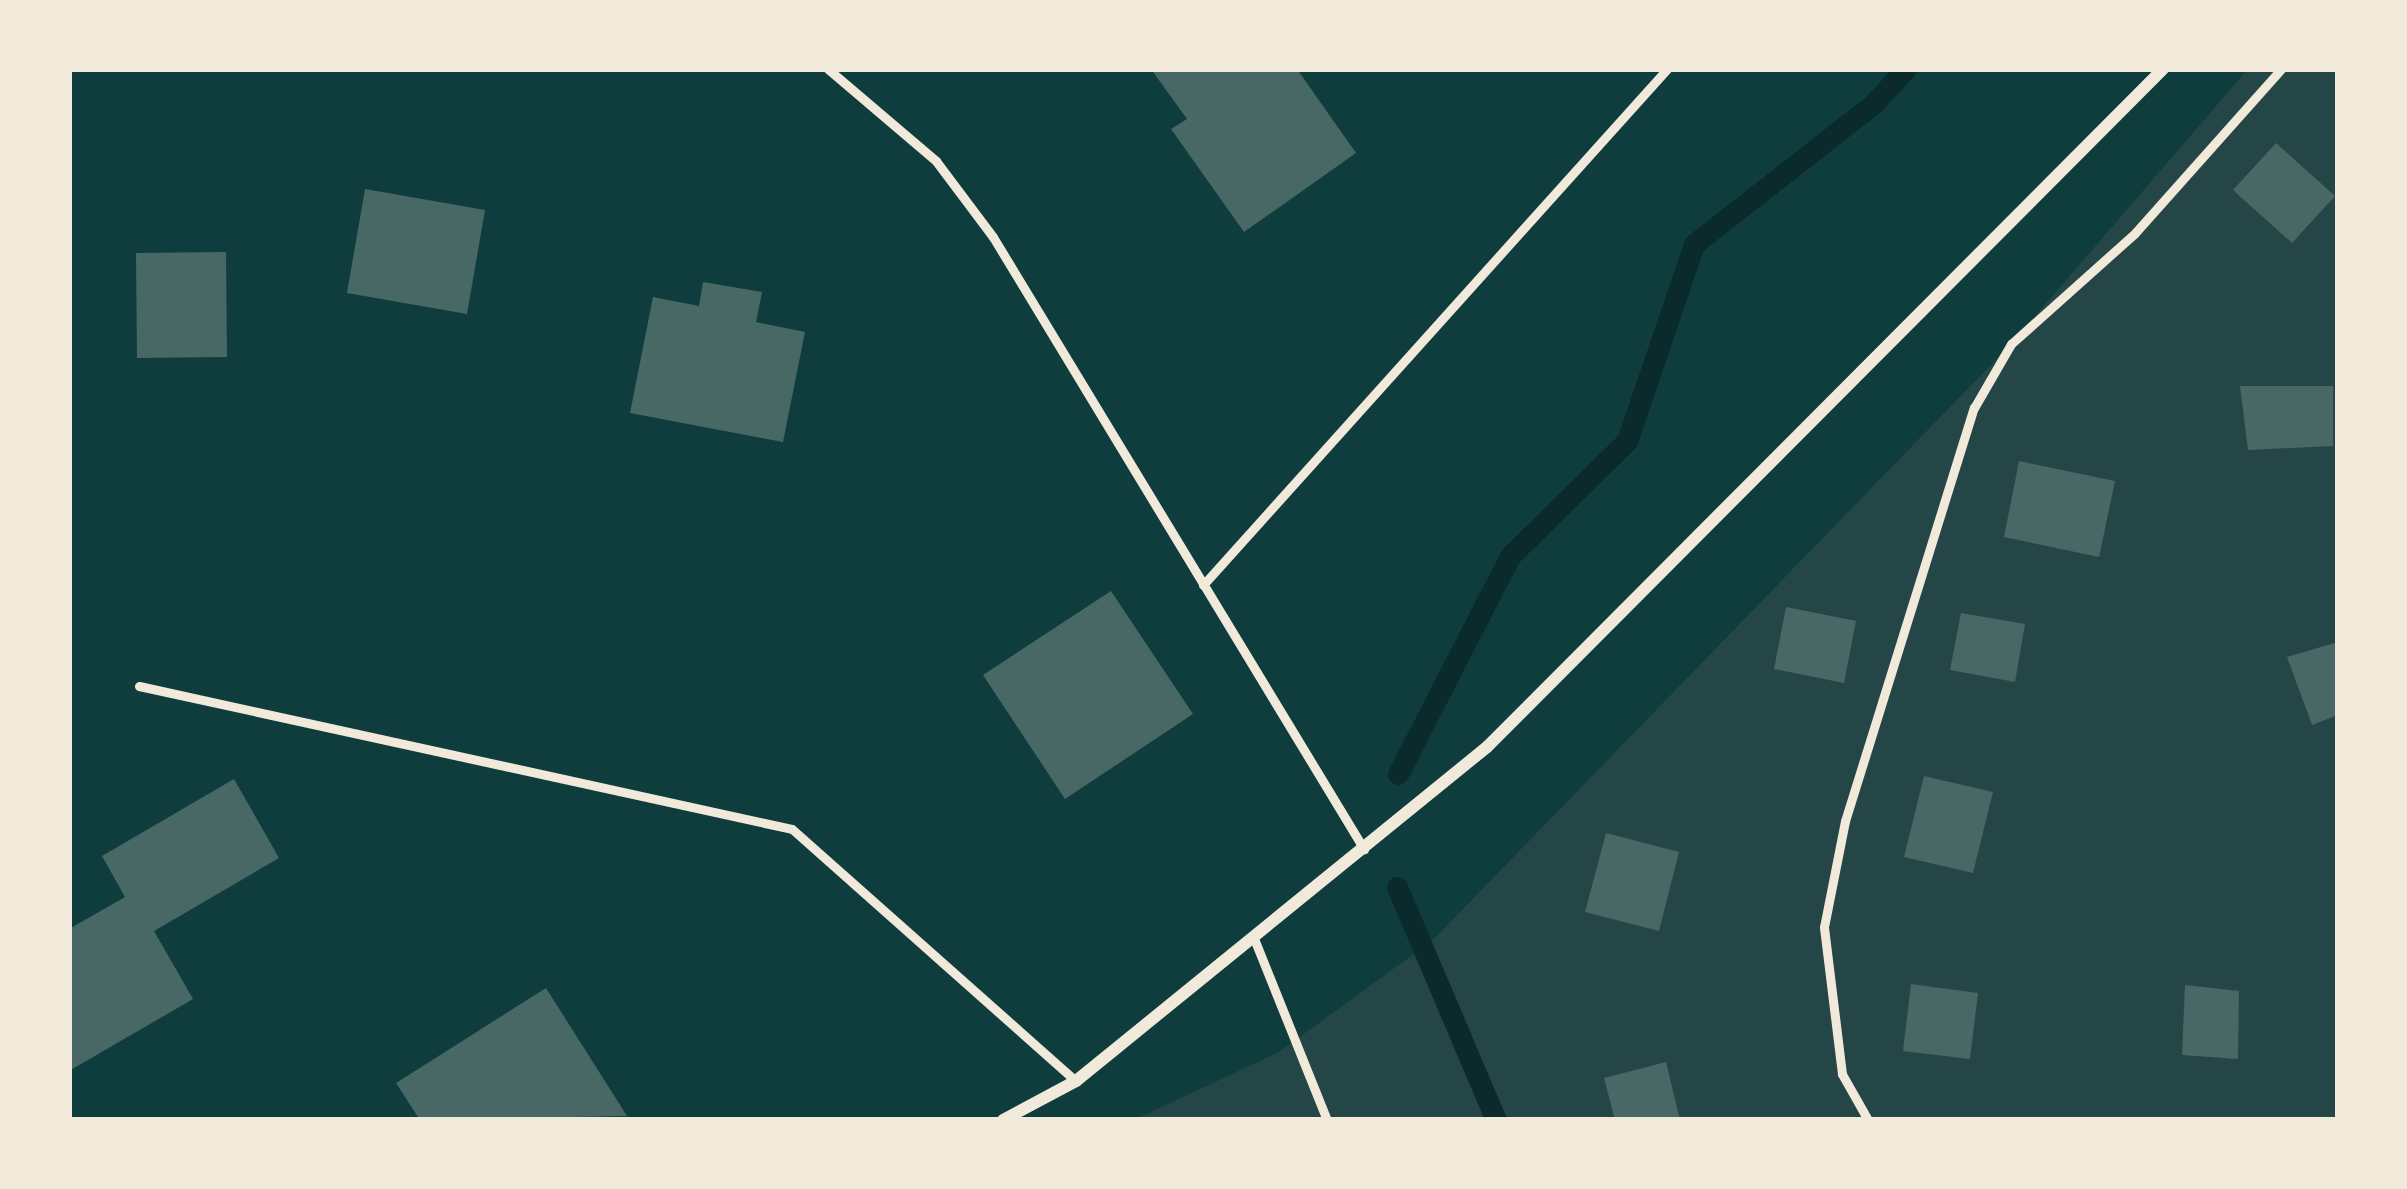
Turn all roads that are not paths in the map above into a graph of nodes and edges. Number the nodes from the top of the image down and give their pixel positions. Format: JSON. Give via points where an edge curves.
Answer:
{"nodes":[{"id":1,"x":828,"y":69,"type":"edge"},
{"id":2,"x":1667,"y":69,"type":"edge"},
{"id":3,"x":2163,"y":69,"type":"edge"},
{"id":4,"x":2281,"y":69,"type":"edge"},
{"id":5,"x":1203,"y":585,"type":"junction"},
{"id":6,"x":139,"y":686,"type":"dead end"},
{"id":7,"x":1364,"y":849,"type":"junction"},
{"id":8,"x":1255,"y":941,"type":"junction"},
{"id":9,"x":1076,"y":1081,"type":"junction"},
{"id":10,"x":1003,"y":1120,"type":"edge"},
{"id":11,"x":1327,"y":1120,"type":"edge"},
{"id":12,"x":1868,"y":1120,"type":"edge"}],
"edges":[{"from":1,"to":5,"type":"lane","via":[[936,161],[993,237]]},
{"from":2,"to":5,"type":"lane"},
{"from":3,"to":7,"type":"street","via":[[1487,747]]},
{"from":4,"to":12,"type":"lane","via":[[2134,233],[2011,344],[1974,408],[1850,801],[1824,927],[1842,1074]]},
{"from":5,"to":7,"type":"lane"},
{"from":6,"to":9,"type":"lane","via":[[792,829]]},
{"from":7,"to":8,"type":"street"},
{"from":8,"to":9,"type":"street"},
{"from":8,"to":11,"type":"lane"},
{"from":9,"to":10,"type":"street"}]}
